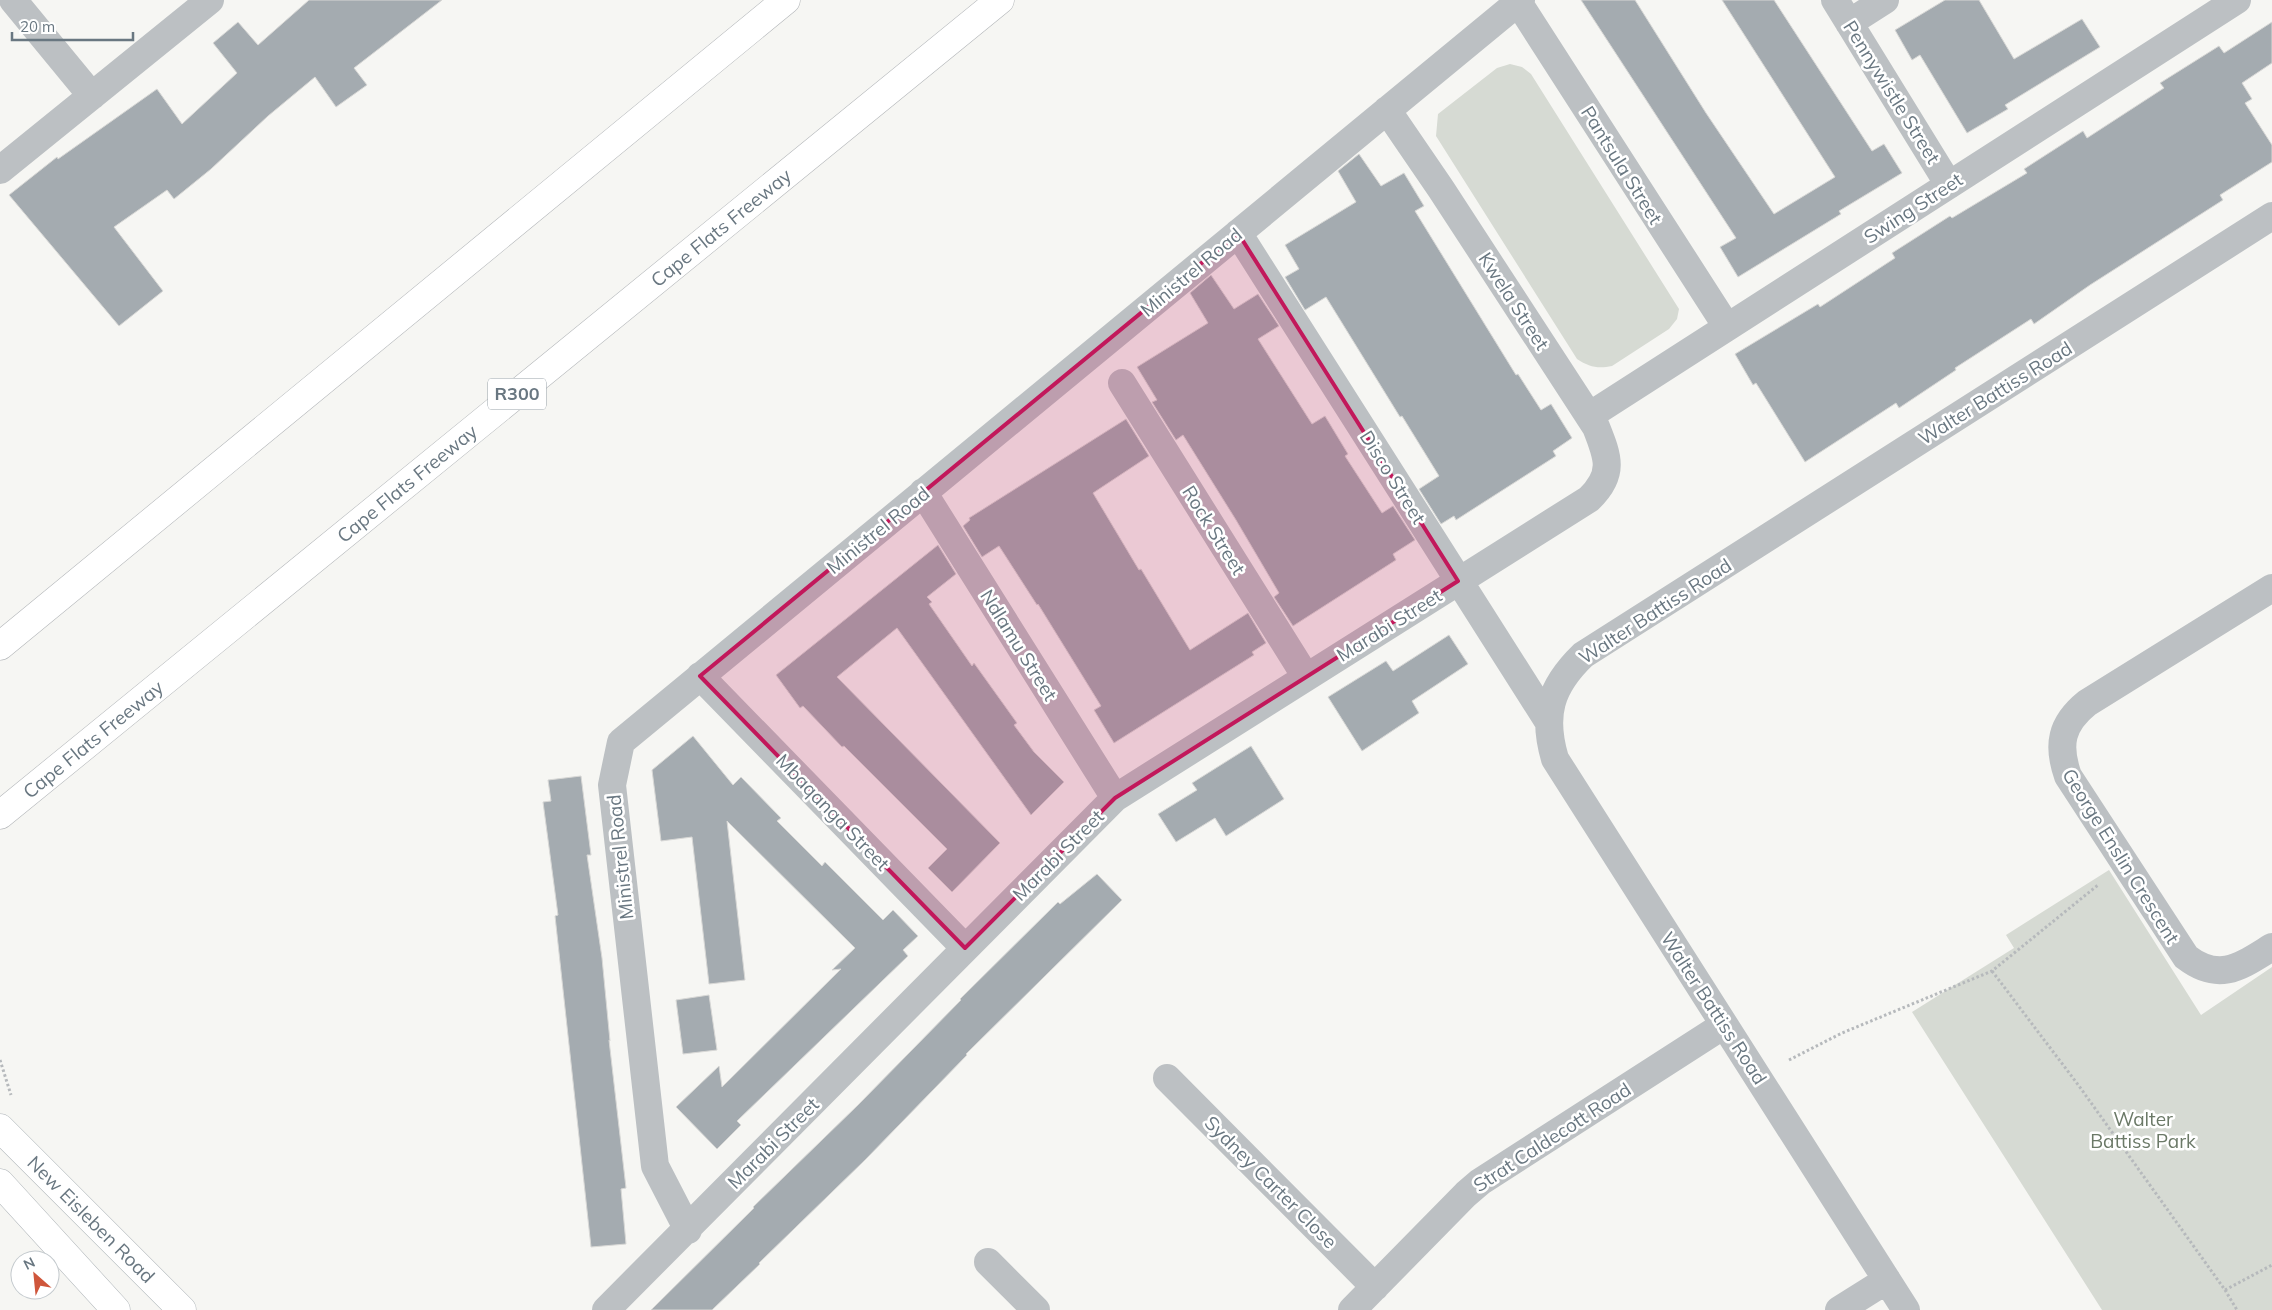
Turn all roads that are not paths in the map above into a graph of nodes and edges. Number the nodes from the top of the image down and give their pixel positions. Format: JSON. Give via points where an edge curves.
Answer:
{"nodes":[{"id":1,"x":14,"y":0,"type":"edge"},
{"id":2,"x":210,"y":0,"type":"edge"},
{"id":3,"x":786,"y":0,"type":"edge"},
{"id":4,"x":1000,"y":0,"type":"edge"},
{"id":5,"x":1835,"y":0,"type":"edge"},
{"id":6,"x":1885,"y":0,"type":"edge"},
{"id":7,"x":2237,"y":0,"type":"edge"},
{"id":8,"x":1519,"y":1,"type":"edge"},
{"id":9,"x":1849,"y":23,"type":"junction"},
{"id":10,"x":92,"y":96,"type":"junction"},
{"id":11,"x":1387,"y":110,"type":"junction"},
{"id":12,"x":0,"y":170,"type":"edge"},
{"id":13,"x":1949,"y":185,"type":"junction"},
{"id":14,"x":2272,"y":216,"type":"edge"},
{"id":15,"x":1238,"y":232,"type":"junction"},
{"id":16,"x":1727,"y":327,"type":"junction"},
{"id":17,"x":1122,"y":383,"type":"dead end"},
{"id":18,"x":1589,"y":416,"type":"junction"},
{"id":19,"x":923,"y":492,"type":"junction"},
{"id":20,"x":1589,"y":499,"type":"joint"},
{"id":21,"x":1458,"y":581,"type":"junction"},
{"id":22,"x":2272,"y":588,"type":"edge"},
{"id":23,"x":0,"y":646,"type":"edge"},
{"id":24,"x":700,"y":676,"type":"junction"},
{"id":25,"x":1306,"y":677,"type":"junction"},
{"id":26,"x":1548,"y":721,"type":"junction"},
{"id":27,"x":1116,"y":798,"type":"junction"},
{"id":28,"x":0,"y":816,"type":"edge"},
{"id":29,"x":2272,"y":947,"type":"edge"},
{"id":30,"x":965,"y":948,"type":"junction"},
{"id":31,"x":1724,"y":1025,"type":"junction"},
{"id":32,"x":1167,"y":1078,"type":"dead end"},
{"id":33,"x":0,"y":1128,"type":"edge"},
{"id":34,"x":0,"y":1183,"type":"edge"},
{"id":35,"x":688,"y":1230,"type":"junction"},
{"id":36,"x":988,"y":1262,"type":"dead end"},
{"id":37,"x":1887,"y":1280,"type":"junction"},
{"id":38,"x":1375,"y":1287,"type":"junction"},
{"id":39,"x":116,"y":1310,"type":"edge"},
{"id":40,"x":182,"y":1310,"type":"edge"},
{"id":41,"x":606,"y":1310,"type":"edge"},
{"id":42,"x":1036,"y":1310,"type":"edge"},
{"id":43,"x":1352,"y":1310,"type":"edge"},
{"id":44,"x":1839,"y":1310,"type":"edge"},
{"id":45,"x":1906,"y":1310,"type":"edge"}],
"edges":[{"from":1,"to":10,"type":"street"},
{"from":2,"to":10,"type":"street"},
{"from":3,"to":23,"type":"main road"},
{"from":4,"to":28,"type":"main road","name":"Cape Flats Freeway","number":"R300"},
{"from":5,"to":9,"type":"street","name":"Pennywistle Street"},
{"from":6,"to":9,"type":"street"},
{"from":7,"to":13,"type":"street","name":"Swing Street"},
{"from":8,"to":11,"type":"street","name":"Ministrel Road"},
{"from":8,"to":16,"type":"street","name":"Pantsula Street"},
{"from":9,"to":13,"type":"street","name":"Pennywistle Street"},
{"from":10,"to":12,"type":"street"},
{"from":11,"to":15,"type":"street","name":"Ministrel Road"},
{"from":11,"to":18,"type":"street","name":"Kwela Street"},
{"from":13,"to":16,"type":"street","name":"Swing Street"},
{"from":14,"to":26,"type":"street","name":"Walter Battiss Road","via":[[1583,655],[1558,684]]},
{"from":15,"to":19,"type":"street","name":"Ministrel Road"},
{"from":15,"to":21,"type":"street","name":"Disco Street"},
{"from":16,"to":18,"type":"street","name":"Swing Street"},
{"from":17,"to":25,"type":"street","name":"Rock Street"},
{"from":18,"to":20,"type":"street","name":"Kwela Street","via":[[1608,461],[1604,478]]},
{"from":19,"to":24,"type":"street","name":"Ministrel Road"},
{"from":19,"to":27,"type":"street","name":"Ndlamu Street"},
{"from":20,"to":21,"type":"street","name":"Marabi Street"},
{"from":21,"to":25,"type":"street","name":"Marabi Street"},
{"from":21,"to":26,"type":"street","name":"Disco Street"},
{"from":22,"to":29,"type":"street","name":"George Enslin Crescent","via":[[2087,703],[2068,722],[2061,749],[2068,776],[2178,948],[2196,965],[2208,970],[2237,968]]},
{"from":24,"to":30,"type":"street","name":"Mbaqanga Street"},
{"from":24,"to":35,"type":"street","name":"Ministrel Road","via":[[620,742],[612,785],[655,1166]]},
{"from":25,"to":27,"type":"street","name":"Marabi Street"},
{"from":26,"to":31,"type":"street","name":"Walter Battiss Road","via":[[1555,759]]},
{"from":27,"to":30,"type":"street","name":"Marabi Street"},
{"from":30,"to":35,"type":"street","name":"Marabi Street"},
{"from":31,"to":37,"type":"street","name":"Walter Battiss Road"},
{"from":31,"to":38,"type":"street","name":"Strat Caldecott Road","via":[[1480,1182]]},
{"from":32,"to":38,"type":"street","name":"Sydney Carter Close"},
{"from":33,"to":40,"type":"main road","name":"New Eisleben Road"},
{"from":34,"to":39,"type":"main road","name":"New Eisleben Road"},
{"from":35,"to":41,"type":"street","name":"Marabi Street"},
{"from":36,"to":42,"type":"street"},
{"from":37,"to":44,"type":"street"},
{"from":37,"to":45,"type":"street","name":"Walter Battiss Road"},
{"from":38,"to":43,"type":"street","name":"Strat Caldecott Road"}]}
